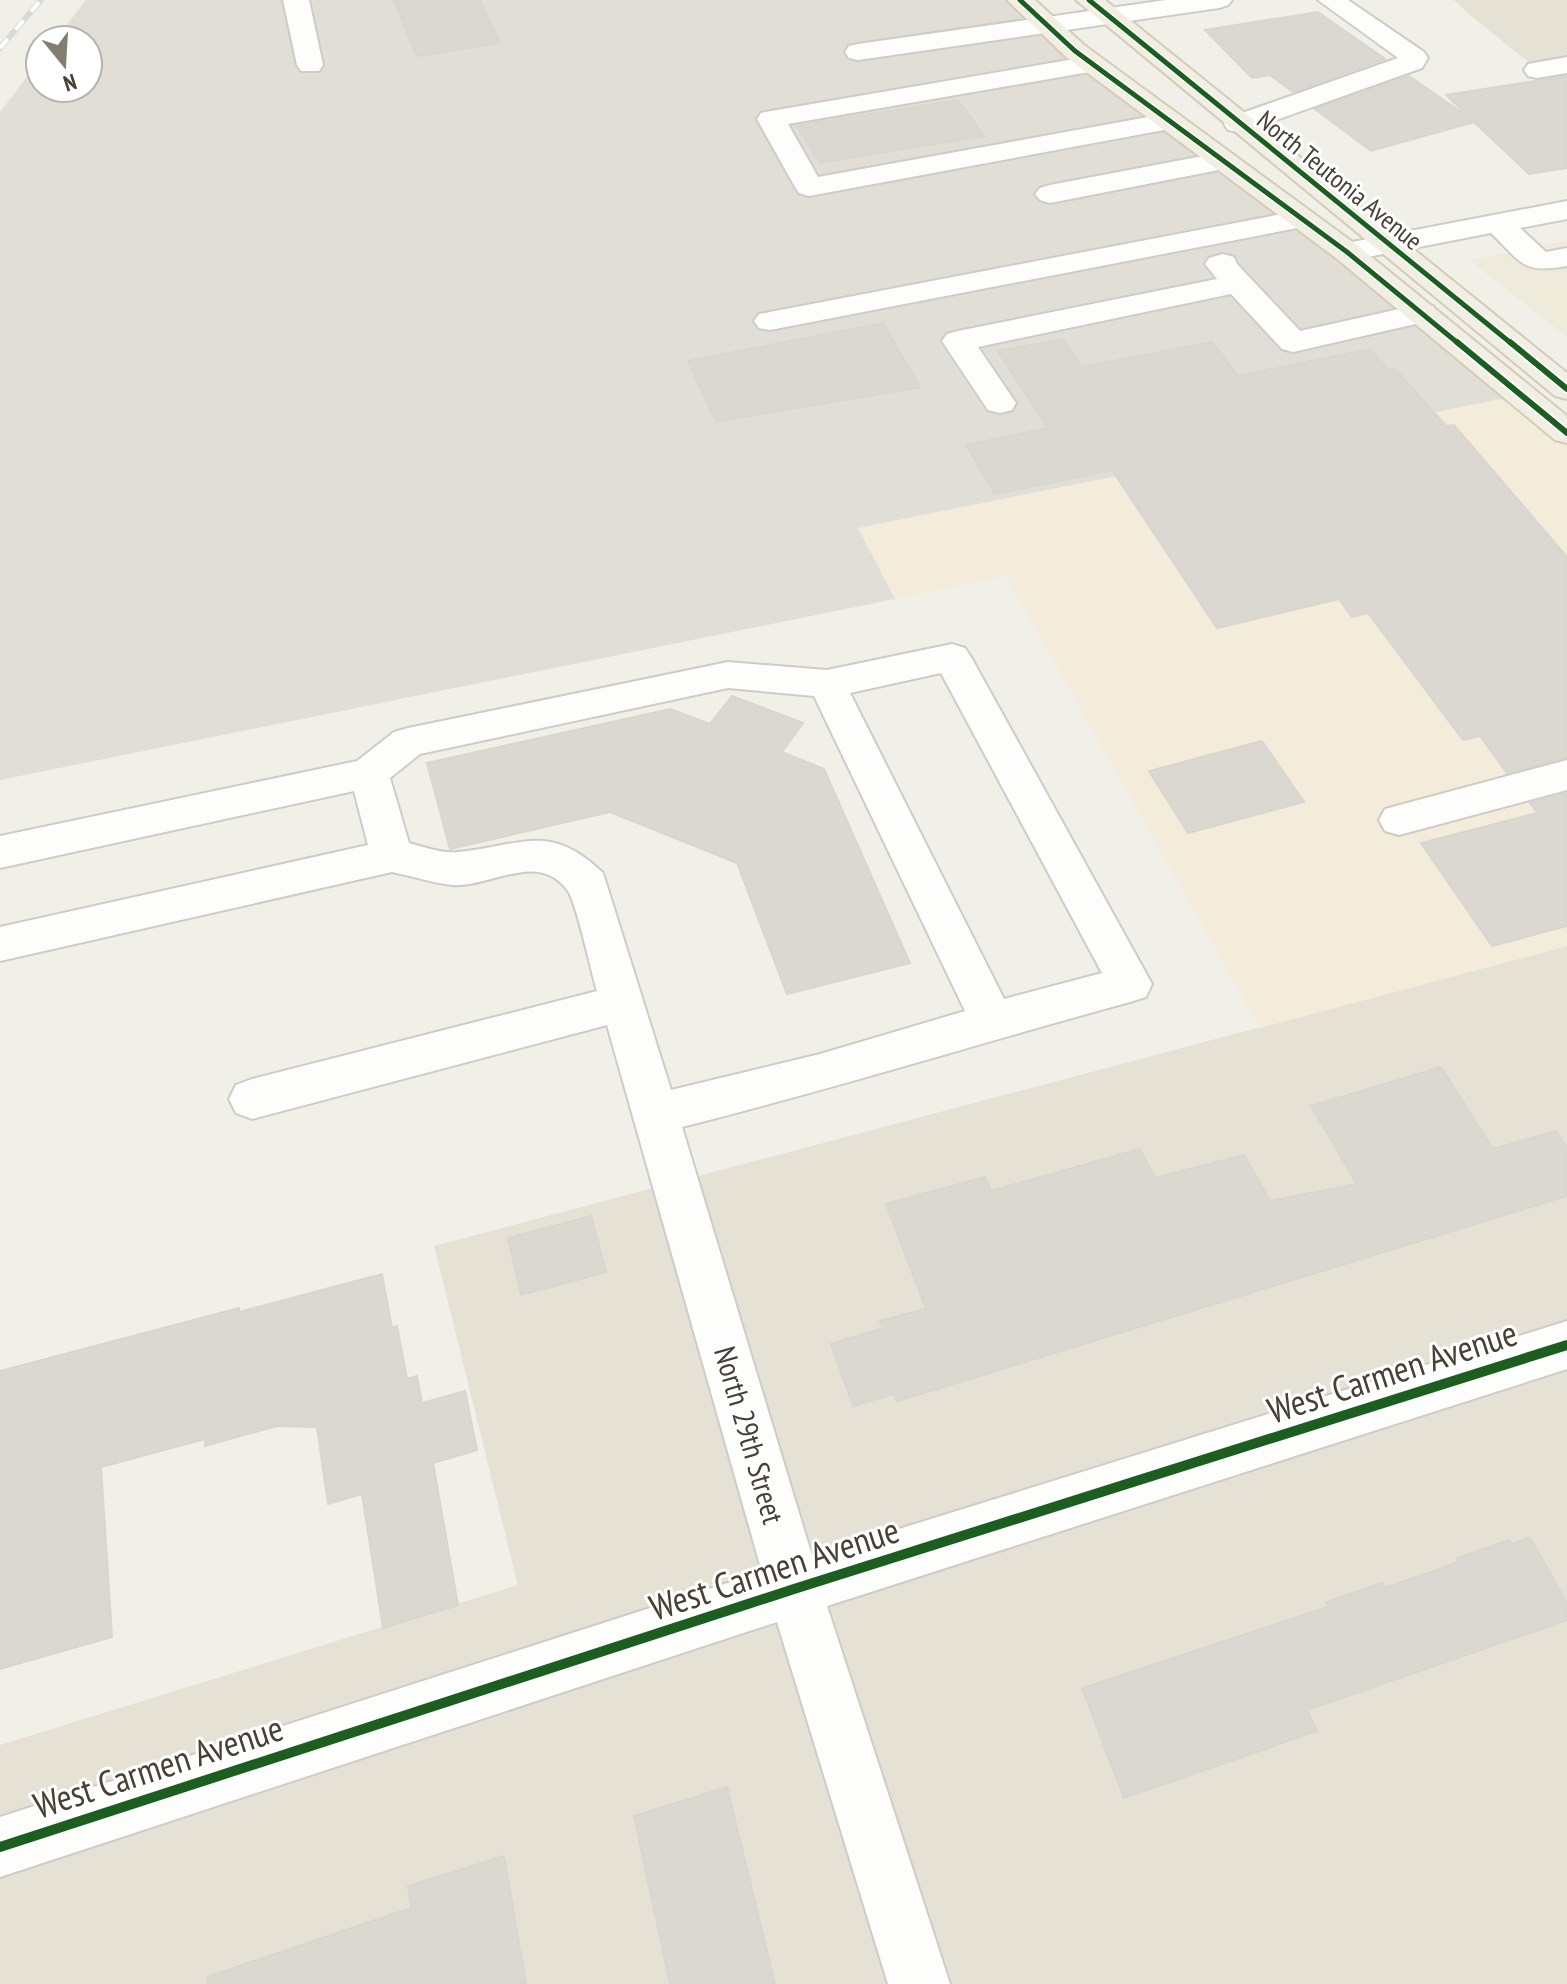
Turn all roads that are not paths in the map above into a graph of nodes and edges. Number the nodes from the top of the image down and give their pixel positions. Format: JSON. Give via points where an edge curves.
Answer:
{"nodes":[{"id":1,"x":296,"y":0,"type":"edge"},
{"id":2,"x":1020,"y":0,"type":"edge"},
{"id":3,"x":1219,"y":0,"type":"edge"},
{"id":4,"x":1331,"y":0,"type":"edge"},
{"id":5,"x":1098,"y":8,"type":"edge"},
{"id":6,"x":1047,"y":25,"type":"junction"},
{"id":7,"x":858,"y":52,"type":"dead end"},
{"id":8,"x":1092,"y":64,"type":"junction"},
{"id":9,"x":310,"y":65,"type":"dead end"},
{"id":10,"x":1567,"y":65,"type":"edge"},
{"id":11,"x":1537,"y":70,"type":"dead end"},
{"id":12,"x":1170,"y":121,"type":"junction"},
{"id":13,"x":1238,"y":124,"type":"junction"},
{"id":14,"x":1224,"y":161,"type":"junction"},
{"id":15,"x":1050,"y":194,"type":"dead end"},
{"id":16,"x":1567,"y":210,"type":"edge"},
{"id":17,"x":1497,"y":223,"type":"junction"},
{"id":18,"x":1325,"y":236,"type":"junction"},
{"id":19,"x":1387,"y":244,"type":"junction"},
{"id":20,"x":1553,"y":260,"type":"edge"},
{"id":21,"x":1237,"y":284,"type":"junction"},
{"id":22,"x":1567,"y":289,"type":"edge"},
{"id":23,"x":1422,"y":313,"type":"junction"},
{"id":24,"x":770,"y":321,"type":"dead end"},
{"id":25,"x":1567,"y":389,"type":"edge"},
{"id":26,"x":1000,"y":403,"type":"dead end"},
{"id":27,"x":1567,"y":433,"type":"edge"},
{"id":28,"x":827,"y":684,"type":"junction"},
{"id":29,"x":369,"y":773,"type":"junction"},
{"id":30,"x":1567,"y":775,"type":"edge"},
{"id":31,"x":1399,"y":820,"type":"dead end"},
{"id":32,"x":0,"y":852,"type":"edge"},
{"id":33,"x":392,"y":856,"type":"junction"},
{"id":34,"x":0,"y":944,"type":"edge"},
{"id":35,"x":623,"y":1003,"type":"junction"},
{"id":36,"x":992,"y":1021,"type":"junction"},
{"id":37,"x":252,"y":1099,"type":"dead end"},
{"id":38,"x":655,"y":1114,"type":"junction"},
{"id":39,"x":1567,"y":1345,"type":"edge"},
{"id":40,"x":794,"y":1589,"type":"junction"},
{"id":41,"x":0,"y":1847,"type":"edge"},
{"id":42,"x":919,"y":1984,"type":"edge"}],
"edges":[{"from":1,"to":9,"type":"street"},
{"from":2,"to":6,"type":"main road","name":"North Teutonia Avenue"},
{"from":3,"to":5,"type":"street"},
{"from":4,"to":13,"type":"street","via":[[1415,58],[1413,62]]},
{"from":5,"to":6,"type":"street"},
{"from":5,"to":13,"type":"main road","name":"North Teutonia Avenue"},
{"from":6,"to":7,"type":"street"},
{"from":6,"to":8,"type":"main road","name":"North Teutonia Avenue"},
{"from":8,"to":12,"type":"main road","name":"North Teutonia Avenue"},
{"from":8,"to":12,"type":"street","via":[[771,119],[809,187]]},
{"from":10,"to":11,"type":"street"},
{"from":12,"to":14,"type":"main road","name":"North Teutonia Avenue"},
{"from":13,"to":19,"type":"main road","name":"North Teutonia Avenue"},
{"from":14,"to":15,"type":"street"},
{"from":14,"to":18,"type":"main road","name":"North Teutonia Avenue"},
{"from":16,"to":17,"type":"street"},
{"from":17,"to":19,"type":"street"},
{"from":17,"to":20,"type":"street"},
{"from":18,"to":19,"type":"street"},
{"from":18,"to":21,"type":"street","via":[[1220,264]]},
{"from":18,"to":23,"type":"main road","name":"North Teutonia Avenue"},
{"from":18,"to":24,"type":"street"},
{"from":19,"to":25,"type":"main road","name":"North Teutonia Avenue"},
{"from":20,"to":22,"type":"street"},
{"from":21,"to":23,"type":"street","via":[[1293,342]]},
{"from":21,"to":26,"type":"street","via":[[958,341]]},
{"from":23,"to":27,"type":"main road","name":"North Teutonia Avenue"},
{"from":28,"to":29,"type":"street","via":[[728,675],[408,742]]},
{"from":28,"to":36,"type":"street"},
{"from":28,"to":36,"type":"street","via":[[952,657],[1130,984]]},
{"from":29,"to":32,"type":"street"},
{"from":29,"to":33,"type":"street"},
{"from":30,"to":31,"type":"street"},
{"from":33,"to":34,"type":"street"},
{"from":33,"to":35,"type":"street","name":"North 29th Street","via":[[455,869],[519,856],[546,856],[569,866],[588,885]]},
{"from":35,"to":37,"type":"street"},
{"from":35,"to":38,"type":"street","name":"North 29th Street"},
{"from":36,"to":38,"type":"street","via":[[820,1073]]},
{"from":38,"to":40,"type":"street","name":"North 29th Street"},
{"from":39,"to":40,"type":"street","name":"West Carmen Avenue"},
{"from":40,"to":41,"type":"street","name":"West Carmen Avenue"},
{"from":40,"to":42,"type":"street","name":"North 29th Street"}]}
